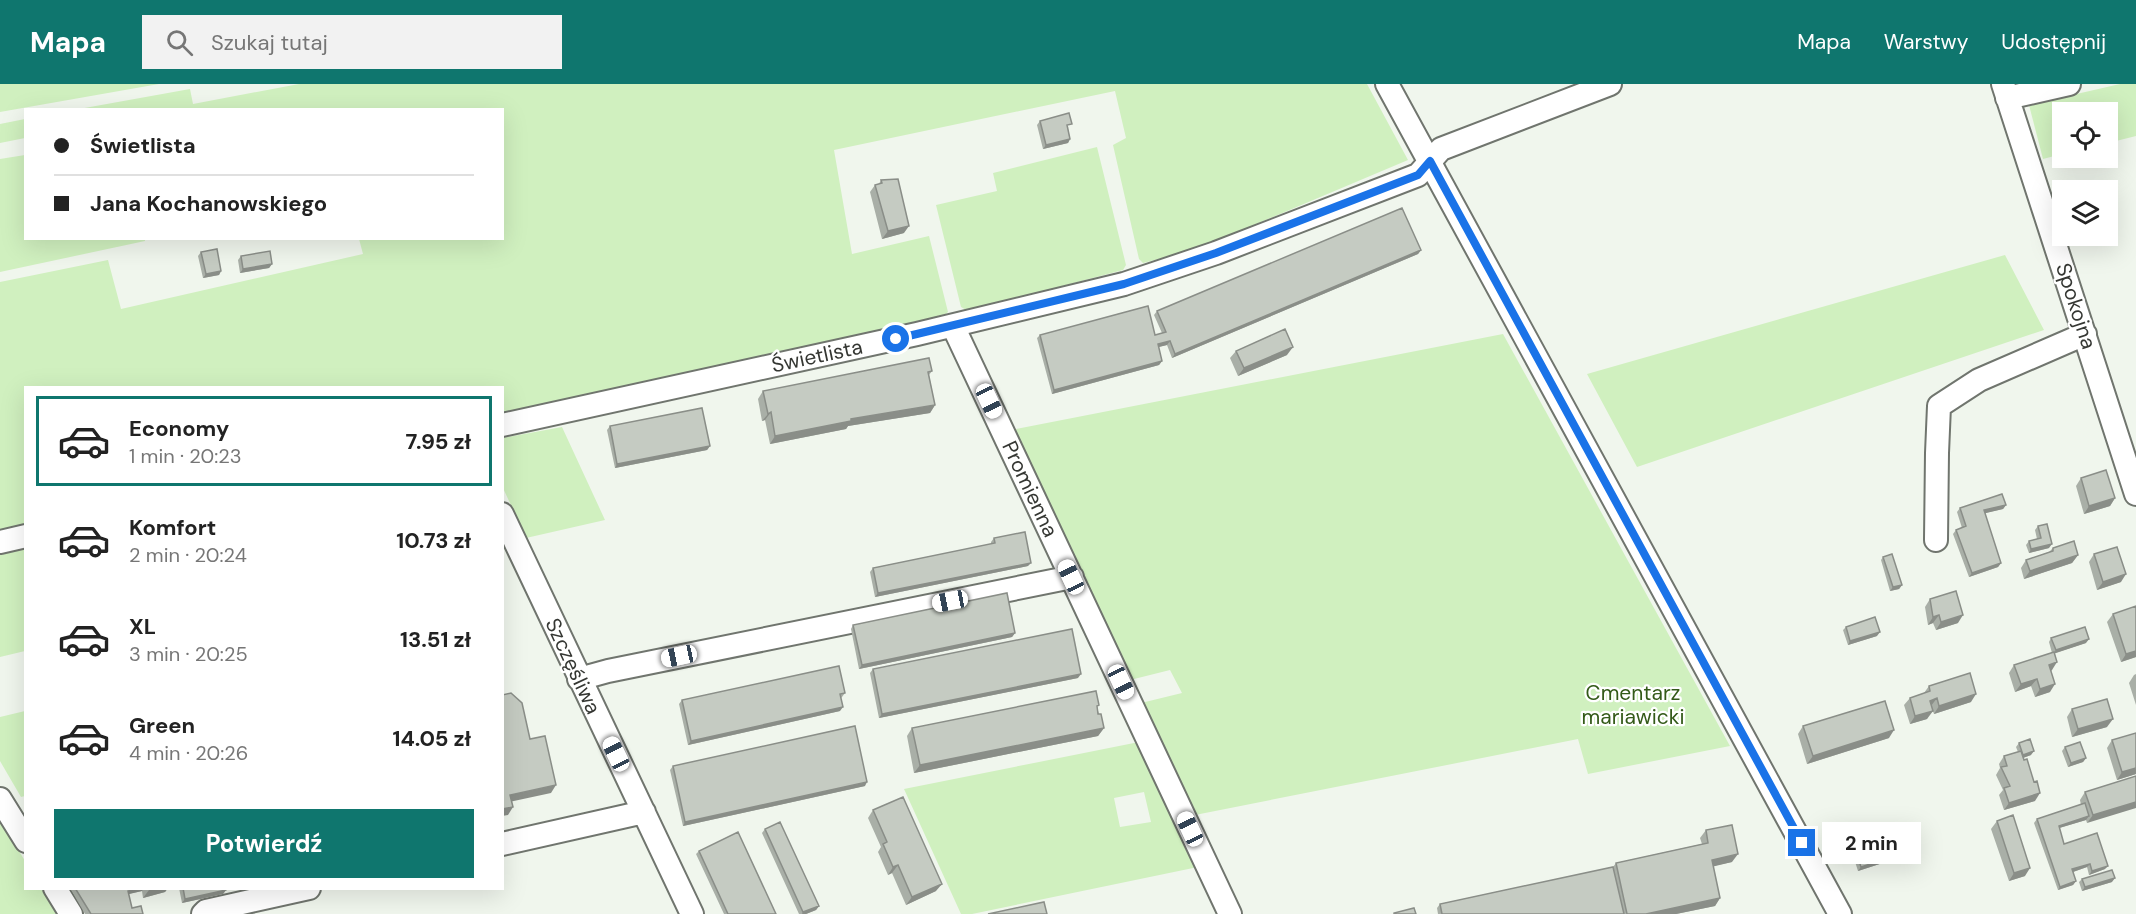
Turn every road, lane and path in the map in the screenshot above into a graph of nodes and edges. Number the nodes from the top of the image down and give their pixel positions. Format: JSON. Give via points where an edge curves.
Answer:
{"nodes":[{"id":1,"x":1387,"y":84,"type":"edge"},
{"id":2,"x":1610,"y":84,"type":"edge"},
{"id":3,"x":2069,"y":84,"type":"edge"},
{"id":4,"x":2005,"y":91,"type":"edge"},
{"id":5,"x":1430,"y":161,"type":"junction"},
{"id":6,"x":953,"y":326,"type":"junction"},
{"id":7,"x":2085,"y":334,"type":"junction"},
{"id":8,"x":504,"y":425,"type":"edge"},
{"id":9,"x":2136,"y":494,"type":"edge"},
{"id":10,"x":504,"y":518,"type":"edge"},
{"id":11,"x":24,"y":536,"type":"edge"},
{"id":12,"x":1936,"y":540,"type":"dead end"},
{"id":13,"x":0,"y":542,"type":"edge"},
{"id":14,"x":1071,"y":577,"type":"junction"},
{"id":15,"x":579,"y":679,"type":"junction"},
{"id":16,"x":0,"y":799,"type":"edge"},
{"id":17,"x":644,"y":812,"type":"junction"},
{"id":18,"x":24,"y":838,"type":"edge"},
{"id":19,"x":504,"y":844,"type":"edge"},
{"id":20,"x":56,"y":890,"type":"edge"},
{"id":21,"x":300,"y":890,"type":"edge"},
{"id":22,"x":71,"y":914,"type":"edge"},
{"id":23,"x":203,"y":914,"type":"edge"},
{"id":24,"x":692,"y":914,"type":"edge"},
{"id":25,"x":1230,"y":914,"type":"edge"},
{"id":26,"x":1840,"y":914,"type":"edge"}],
"edges":[{"from":1,"to":5,"type":"street"},
{"from":2,"to":5,"type":"street","name":"Świetlista","via":[[1441,149]]},
{"from":3,"to":4,"type":"street"},
{"from":4,"to":7,"type":"street","name":"Spokojna"},
{"from":5,"to":6,"type":"street","name":"Świetlista","via":[[1418,175],[1216,253],[1124,284]]},
{"from":5,"to":26,"type":"street"},
{"from":6,"to":8,"type":"street","name":"Świetlista"},
{"from":6,"to":14,"type":"street","name":"Promienna"},
{"from":7,"to":9,"type":"street","name":"Spokojna"},
{"from":7,"to":12,"type":"street","via":[[1979,380],[1940,406]]},
{"from":10,"to":15,"type":"street","name":"Szczęśliwa"},
{"from":11,"to":13,"type":"street"},
{"from":14,"to":15,"type":"street"},
{"from":14,"to":25,"type":"street","name":"Promienna"},
{"from":15,"to":17,"type":"street","name":"Szczęśliwa"},
{"from":16,"to":18,"type":"street"},
{"from":17,"to":19,"type":"street"},
{"from":17,"to":24,"type":"street","name":"Szczęśliwa"},
{"from":20,"to":22,"type":"street"},
{"from":21,"to":23,"type":"street"}]}
